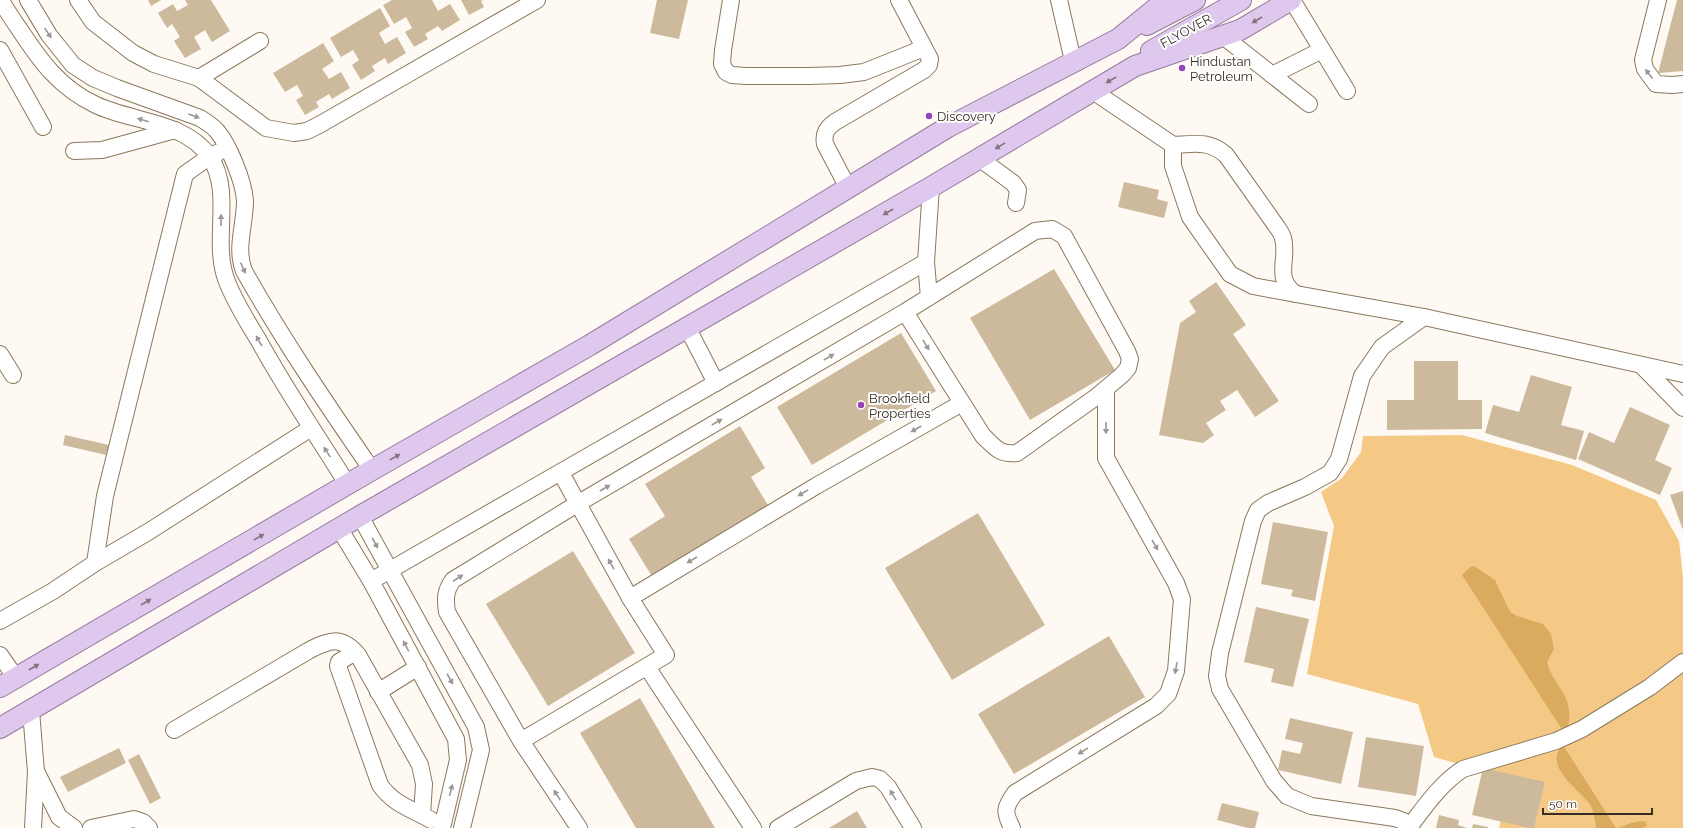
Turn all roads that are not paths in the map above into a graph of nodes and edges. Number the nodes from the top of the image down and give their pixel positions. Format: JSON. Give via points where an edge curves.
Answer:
{"nodes":[{"id":1,"x":1,"y":0,"type":"edge"},
{"id":2,"x":28,"y":0,"type":"edge"},
{"id":3,"x":78,"y":0,"type":"edge"},
{"id":4,"x":537,"y":0,"type":"edge"},
{"id":5,"x":731,"y":0,"type":"edge"},
{"id":6,"x":899,"y":0,"type":"edge"},
{"id":7,"x":1059,"y":0,"type":"edge"},
{"id":8,"x":1166,"y":0,"type":"edge"},
{"id":9,"x":1195,"y":0,"type":"edge"},
{"id":10,"x":1241,"y":0,"type":"edge"},
{"id":11,"x":1291,"y":0,"type":"edge"},
{"id":12,"x":1658,"y":0,"type":"edge"},
{"id":13,"x":1223,"y":36,"type":"junction"},
{"id":14,"x":1118,"y":38,"type":"junction"},
{"id":15,"x":260,"y":41,"type":"dead end"},
{"id":16,"x":924,"y":48,"type":"junction"},
{"id":17,"x":0,"y":50,"type":"edge"},
{"id":18,"x":1322,"y":50,"type":"junction"},
{"id":19,"x":1073,"y":61,"type":"junction"},
{"id":20,"x":1135,"y":66,"type":"junction"},
{"id":21,"x":1272,"y":76,"type":"junction"},
{"id":22,"x":199,"y":78,"type":"junction"},
{"id":23,"x":1683,"y":84,"type":"edge"},
{"id":24,"x":1093,"y":90,"type":"junction"},
{"id":25,"x":1347,"y":92,"type":"dead end"},
{"id":26,"x":1308,"y":104,"type":"dead end"},
{"id":27,"x":43,"y":127,"type":"dead end"},
{"id":28,"x":176,"y":130,"type":"junction"},
{"id":29,"x":1173,"y":145,"type":"junction"},
{"id":30,"x":227,"y":149,"type":"junction"},
{"id":31,"x":74,"y":151,"type":"dead end"},
{"id":32,"x":210,"y":157,"type":"junction"},
{"id":33,"x":979,"y":158,"type":"junction"},
{"id":34,"x":931,"y":187,"type":"junction"},
{"id":35,"x":848,"y":188,"type":"junction"},
{"id":36,"x":1016,"y":203,"type":"dead end"},
{"id":37,"x":926,"y":262,"type":"junction"},
{"id":38,"x":1296,"y":294,"type":"junction"},
{"id":39,"x":929,"y":297,"type":"junction"},
{"id":40,"x":905,"y":312,"type":"junction"},
{"id":41,"x":1424,"y":317,"type":"junction"},
{"id":42,"x":687,"y":327,"type":"junction"},
{"id":43,"x":0,"y":354,"type":"edge"},
{"id":44,"x":1641,"y":365,"type":"junction"},
{"id":45,"x":1683,"y":374,"type":"edge"},
{"id":46,"x":13,"y":375,"type":"dead end"},
{"id":47,"x":716,"y":383,"type":"junction"},
{"id":48,"x":1106,"y":389,"type":"junction"},
{"id":49,"x":319,"y":393,"type":"junction"},
{"id":50,"x":962,"y":403,"type":"junction"},
{"id":51,"x":298,"y":406,"type":"junction"},
{"id":52,"x":1683,"y":408,"type":"edge"},
{"id":53,"x":311,"y":428,"type":"junction"},
{"id":54,"x":372,"y":470,"type":"junction"},
{"id":55,"x":561,"y":473,"type":"junction"},
{"id":56,"x":348,"y":485,"type":"junction"},
{"id":57,"x":577,"y":504,"type":"junction"},
{"id":58,"x":360,"y":516,"type":"junction"},
{"id":59,"x":339,"y":528,"type":"junction"},
{"id":60,"x":95,"y":563,"type":"junction"},
{"id":61,"x":390,"y":571,"type":"junction"},
{"id":62,"x":371,"y":581,"type":"junction"},
{"id":63,"x":630,"y":598,"type":"junction"},
{"id":64,"x":0,"y":620,"type":"edge"},
{"id":65,"x":355,"y":652,"type":"junction"},
{"id":66,"x":0,"y":655,"type":"edge"},
{"id":67,"x":1683,"y":662,"type":"edge"},
{"id":68,"x":647,"y":666,"type":"junction"},
{"id":69,"x":418,"y":667,"type":"junction"},
{"id":70,"x":8,"y":682,"type":"edge"},
{"id":71,"x":378,"y":692,"type":"junction"},
{"id":72,"x":31,"y":711,"type":"junction"},
{"id":73,"x":0,"y":728,"type":"edge"},
{"id":74,"x":476,"y":728,"type":"junction"},
{"id":75,"x":174,"y":730,"type":"dead end"},
{"id":76,"x":456,"y":739,"type":"junction"},
{"id":77,"x":521,"y":741,"type":"junction"},
{"id":78,"x":36,"y":772,"type":"junction"},
{"id":79,"x":422,"y":815,"type":"junction"},
{"id":80,"x":442,"y":827,"type":"edge"},
{"id":81,"x":1410,"y":827,"type":"edge"},
{"id":82,"x":33,"y":828,"type":"edge"},
{"id":83,"x":74,"y":828,"type":"edge"},
{"id":84,"x":91,"y":828,"type":"edge"},
{"id":85,"x":149,"y":828,"type":"edge"},
{"id":86,"x":462,"y":828,"type":"edge"},
{"id":87,"x":579,"y":828,"type":"edge"},
{"id":88,"x":753,"y":828,"type":"edge"},
{"id":89,"x":778,"y":828,"type":"edge"},
{"id":90,"x":913,"y":828,"type":"edge"},
{"id":91,"x":1012,"y":828,"type":"edge"}],
"edges":[{"from":28,"to":1,"type":"street","one_way":true,"via":[[97,105],[58,80],[39,59]]},
{"from":2,"to":30,"type":"street","one_way":true,"via":[[49,35],[73,65],[93,78],[200,118],[218,132]]},
{"from":3,"to":22,"type":"street","via":[[93,22],[133,53],[154,64]]},
{"from":4,"to":22,"type":"street","via":[[307,131],[294,133],[266,128]]},
{"from":5,"to":16,"type":"street","via":[[722,64],[726,72],[732,75],[809,76],[864,72]]},
{"from":6,"to":16,"type":"street"},
{"from":7,"to":19,"type":"street"},
{"from":8,"to":14,"type":"main road"},
{"from":9,"to":14,"type":"main road","name":"FLYOVER"},
{"from":10,"to":20,"type":"main road","name":"FLYOVER","via":[[1149,52]]},
{"from":11,"to":13,"type":"main road","one_way":true,"via":[[1240,30]]},
{"from":11,"to":18,"type":"street"},
{"from":23,"to":12,"type":"street","one_way":true,"via":[[1656,84],[1644,69],[1643,60]]},
{"from":13,"to":20,"type":"main road"},
{"from":13,"to":21,"type":"street"},
{"from":14,"to":19,"type":"main road"},
{"from":15,"to":22,"type":"street"},
{"from":16,"to":35,"type":"street","via":[[930,59],[924,70],[827,128],[823,137],[824,144]]},
{"from":17,"to":27,"type":"street"},
{"from":18,"to":21,"type":"street"},
{"from":18,"to":25,"type":"street"},
{"from":19,"to":35,"type":"main road","via":[[948,127]]},
{"from":20,"to":24,"type":"main road","one_way":true},
{"from":21,"to":26,"type":"street"},
{"from":24,"to":29,"type":"street"},
{"from":24,"to":33,"type":"main road","one_way":true},
{"from":28,"to":31,"type":"street","via":[[102,150]]},
{"from":28,"to":32,"type":"street","via":[[192,139]]},
{"from":29,"to":38,"type":"street","via":[[1173,166],[1190,217],[1230,274],[1253,286]]},
{"from":29,"to":38,"type":"street","via":[[1199,143],[1217,147],[1230,160],[1283,238],[1284,280],[1289,289]]},
{"from":30,"to":32,"type":"street"},
{"from":30,"to":49,"type":"street","one_way":true,"via":[[242,182],[245,202],[240,262],[275,325]]},
{"from":51,"to":32,"type":"street","one_way":true,"via":[[226,280],[220,250],[221,185]]},
{"from":32,"to":60,"type":"street","via":[[185,174],[105,496]]},
{"from":33,"to":34,"type":"main road"},
{"from":33,"to":36,"type":"street","via":[[1013,183],[1018,190]]},
{"from":34,"to":37,"type":"street"},
{"from":34,"to":42,"type":"main road","one_way":true},
{"from":54,"to":35,"type":"main road","one_way":true,"via":[[590,345]]},
{"from":37,"to":39,"type":"street"},
{"from":37,"to":47,"type":"street"},
{"from":38,"to":41,"type":"street"},
{"from":39,"to":40,"type":"street"},
{"from":39,"to":48,"type":"street","via":[[1035,230],[1052,229],[1064,236],[1130,359],[1128,368]]},
{"from":40,"to":50,"type":"street","one_way":true},
{"from":57,"to":40,"type":"street","one_way":true},
{"from":41,"to":44,"type":"street"},
{"from":41,"to":81,"type":"street","via":[[1382,347],[1369,364],[1362,376],[1339,460],[1330,473],[1258,510],[1253,521],[1220,653],[1217,676],[1220,689],[1274,781],[1288,796],[1311,806],[1395,818]]},
{"from":42,"to":47,"type":"street"},
{"from":42,"to":58,"type":"main road"},
{"from":43,"to":46,"type":"street"},
{"from":44,"to":45,"type":"street"},
{"from":44,"to":52,"type":"street"},
{"from":47,"to":55,"type":"street"},
{"from":48,"to":50,"type":"street","via":[[1017,453],[1007,454],[983,436]]},
{"from":48,"to":91,"type":"street","one_way":true,"via":[[1106,458],[1176,583],[1182,599],[1176,671],[1168,694],[1156,706],[1015,793],[1007,804],[1006,817]]},
{"from":49,"to":51,"type":"street"},
{"from":49,"to":54,"type":"street"},
{"from":50,"to":63,"type":"street","one_way":true,"via":[[816,486]]},
{"from":51,"to":53,"type":"street"},
{"from":56,"to":53,"type":"street","one_way":true},
{"from":53,"to":60,"type":"street"},
{"from":54,"to":56,"type":"main road"},
{"from":55,"to":57,"type":"street"},
{"from":55,"to":61,"type":"street"},
{"from":70,"to":56,"type":"main road","one_way":true},
{"from":63,"to":57,"type":"street","one_way":true},
{"from":77,"to":57,"type":"street","one_way":true,"via":[[447,612],[446,590],[453,580]]},
{"from":58,"to":59,"type":"main road"},
{"from":58,"to":61,"type":"street","one_way":true},
{"from":59,"to":62,"type":"street"},
{"from":59,"to":72,"type":"main road"},
{"from":60,"to":64,"type":"street","via":[[54,591]]},
{"from":61,"to":62,"type":"street"},
{"from":61,"to":74,"type":"street","one_way":true},
{"from":69,"to":62,"type":"street","one_way":true},
{"from":63,"to":68,"type":"street","via":[[666,655]]},
{"from":65,"to":71,"type":"street"},
{"from":65,"to":75,"type":"street","via":[[348,644],[342,642],[321,644]]},
{"from":65,"to":79,"type":"street","via":[[339,662],[338,666],[380,785],[386,795],[394,801]]},
{"from":66,"to":70,"type":"street"},
{"from":67,"to":81,"type":"street","via":[[1650,687],[1582,729],[1556,741],[1463,769],[1440,788]]},
{"from":68,"to":77,"type":"street"},
{"from":68,"to":88,"type":"street"},
{"from":69,"to":71,"type":"street"},
{"from":69,"to":76,"type":"street"},
{"from":71,"to":79,"type":"street","via":[[420,765],[424,784]]},
{"from":72,"to":73,"type":"main road"},
{"from":72,"to":78,"type":"street"},
{"from":74,"to":76,"type":"street"},
{"from":74,"to":86,"type":"street","via":[[481,750]]},
{"from":80,"to":76,"type":"street","one_way":true,"via":[[458,760]]},
{"from":87,"to":77,"type":"street","one_way":true},
{"from":78,"to":82,"type":"street"},
{"from":78,"to":83,"type":"street","via":[[59,817]]},
{"from":79,"to":80,"type":"street"},
{"from":84,"to":85,"type":"street","via":[[134,819],[143,822]]},
{"from":90,"to":89,"type":"street","one_way":true,"via":[[888,787],[880,779],[872,777],[856,781]]}]}
